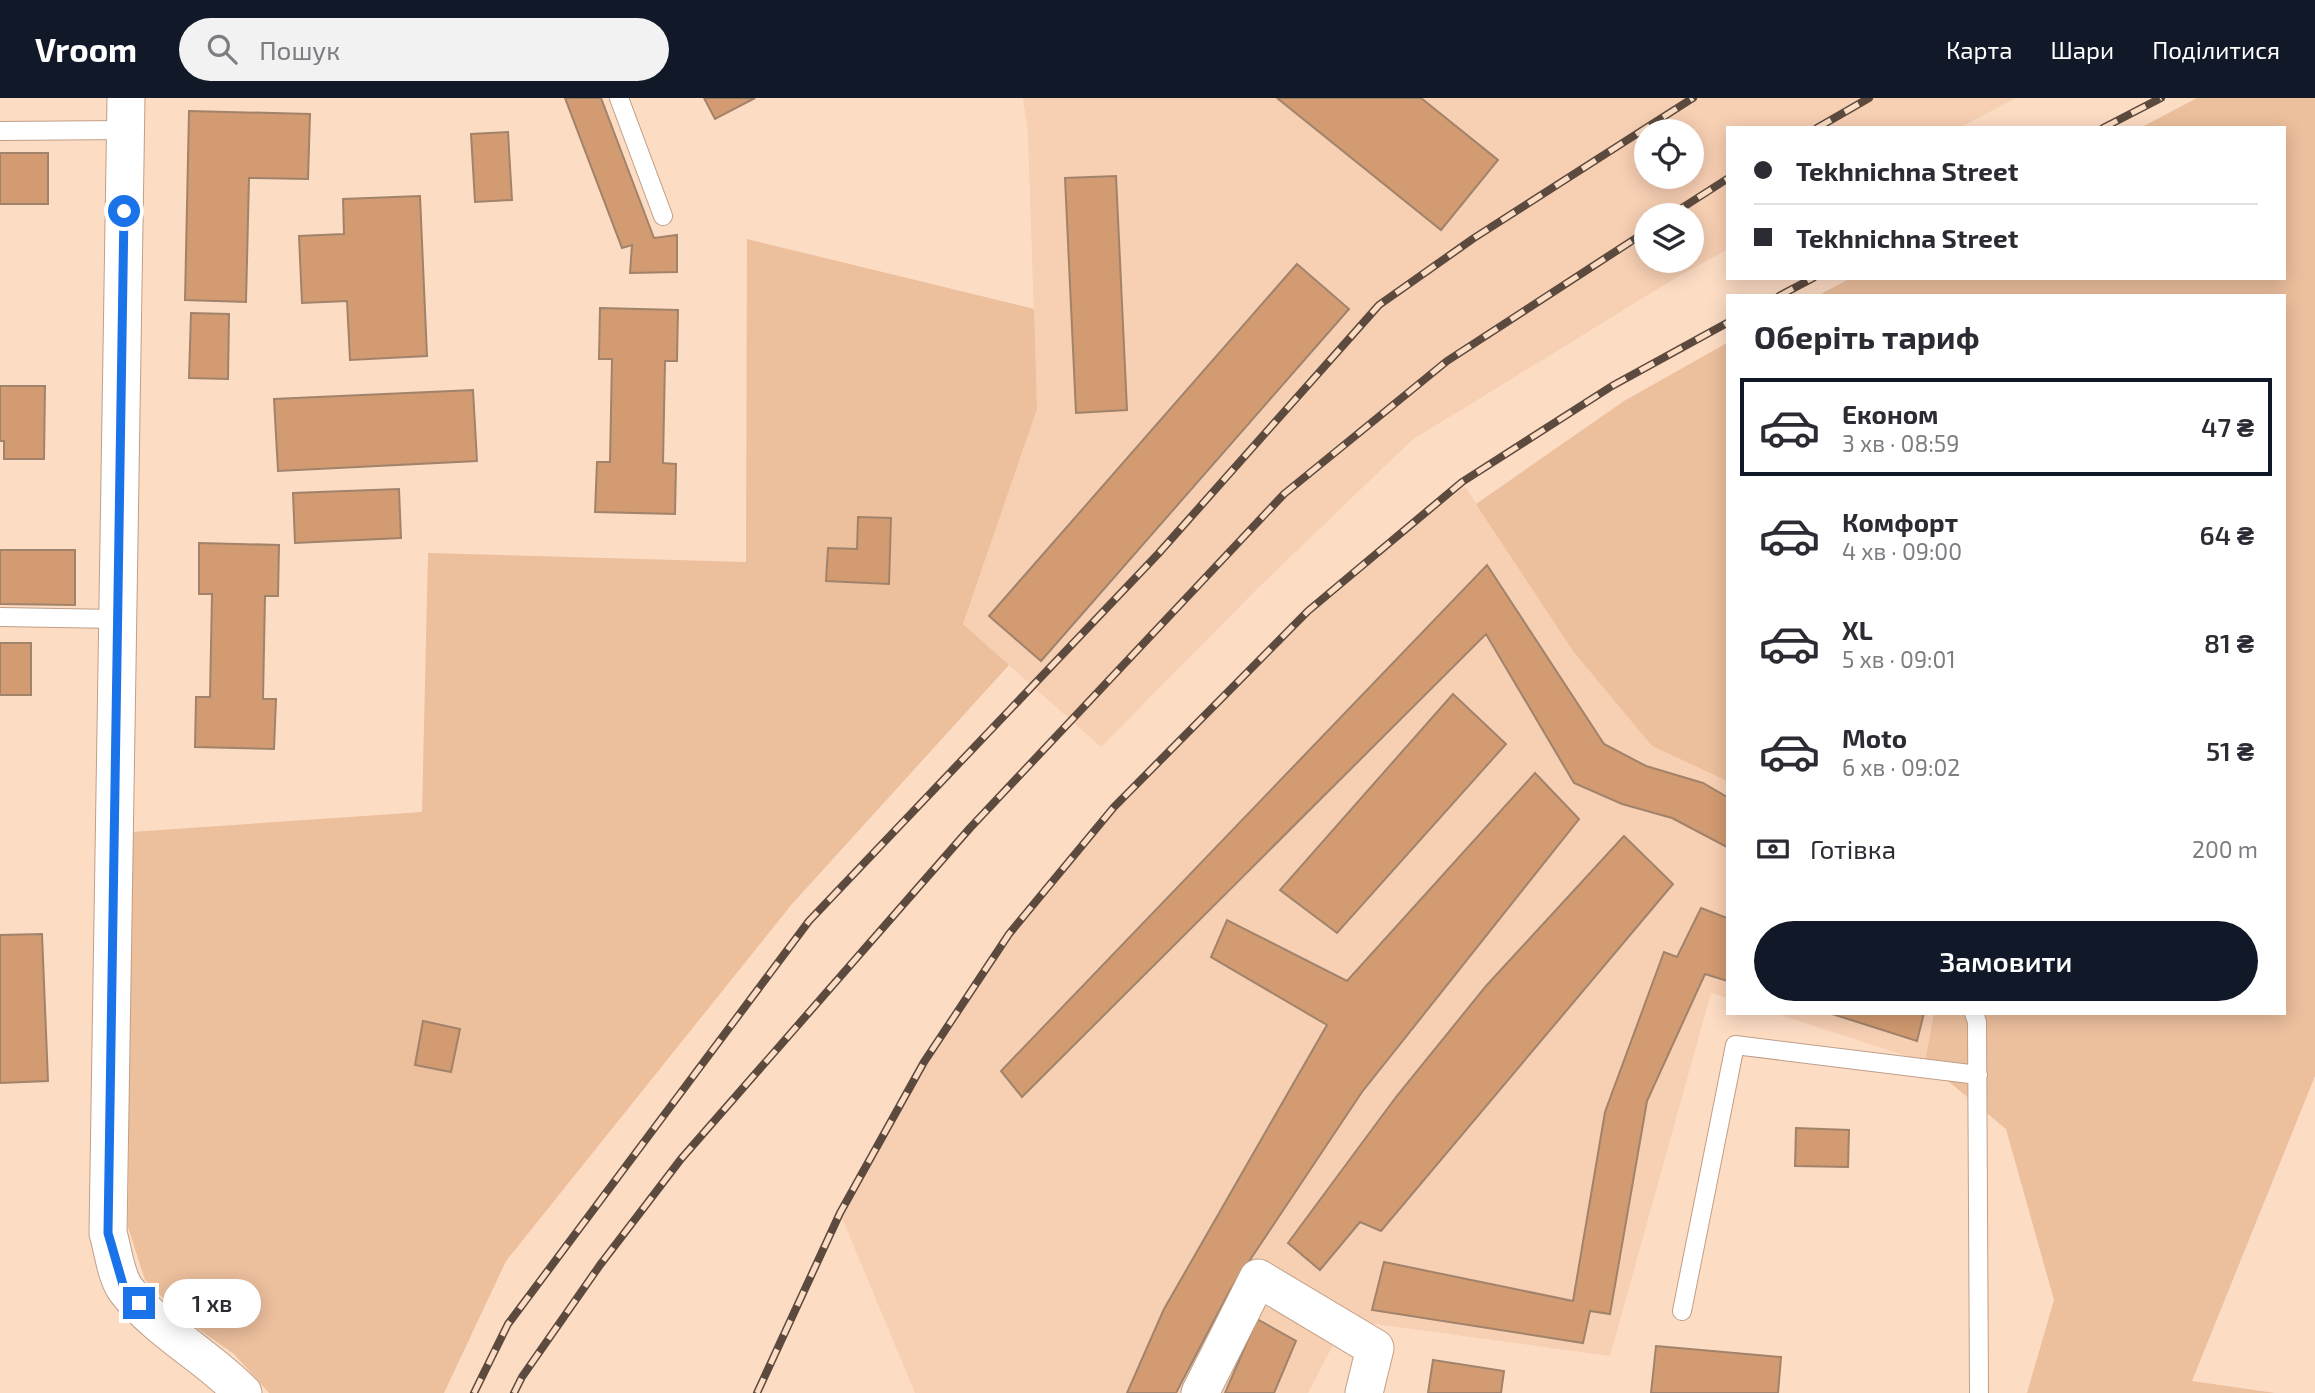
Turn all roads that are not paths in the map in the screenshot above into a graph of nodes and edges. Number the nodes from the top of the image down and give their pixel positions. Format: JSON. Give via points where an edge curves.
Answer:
{"nodes":[{"id":1,"x":619,"y":98,"type":"edge"},
{"id":2,"x":125,"y":114,"type":"edge"},
{"id":3,"x":0,"y":131,"type":"edge"},
{"id":4,"x":663,"y":216,"type":"dead end"},
{"id":5,"x":0,"y":617,"type":"edge"},
{"id":6,"x":117,"y":619,"type":"junction"},
{"id":7,"x":1975,"y":1015,"type":"edge"},
{"id":8,"x":1978,"y":1075,"type":"junction"},
{"id":9,"x":1682,"y":1311,"type":"dead end"},
{"id":10,"x":243,"y":1393,"type":"edge"},
{"id":11,"x":1200,"y":1393,"type":"edge"},
{"id":12,"x":1364,"y":1393,"type":"edge"},
{"id":13,"x":1979,"y":1393,"type":"edge"}],
"edges":[{"from":1,"to":4,"type":"lane"},
{"from":2,"to":3,"type":"lane"},
{"from":2,"to":6,"type":"street"},
{"from":5,"to":6,"type":"lane"},
{"from":6,"to":10,"type":"street","via":[[108,1233],[124,1288]]},
{"from":7,"to":8,"type":"lane"},
{"from":8,"to":9,"type":"lane","via":[[1735,1045]]},
{"from":8,"to":13,"type":"lane"},
{"from":11,"to":12,"type":"street","via":[[1258,1278],[1375,1348]]}]}
